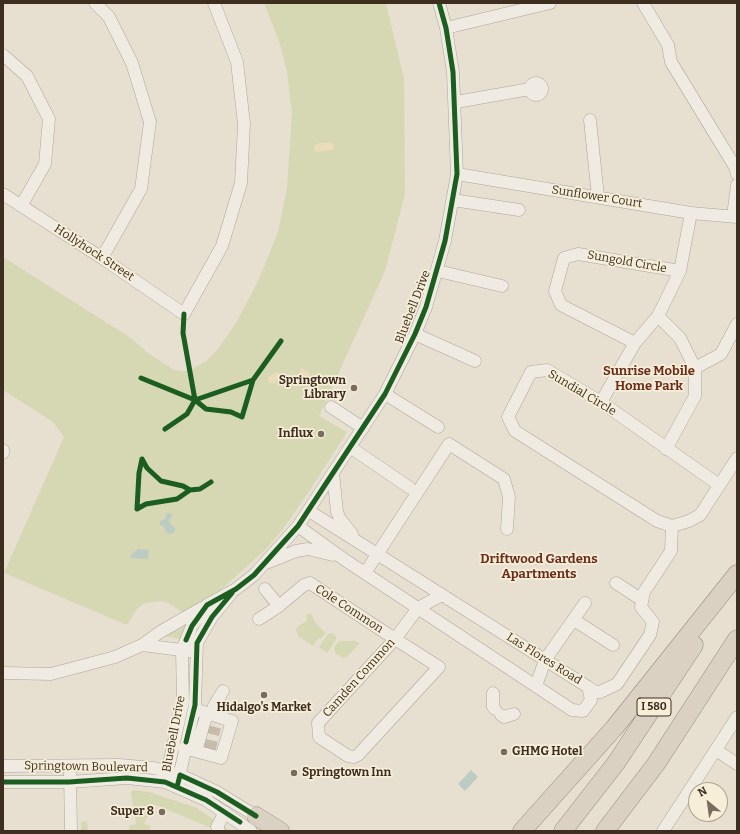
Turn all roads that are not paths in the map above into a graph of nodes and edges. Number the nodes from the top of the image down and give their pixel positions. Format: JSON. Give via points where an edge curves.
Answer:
{"nodes":[{"id":1,"x":94,"y":3,"type":"edge"},
{"id":2,"x":214,"y":3,"type":"edge"},
{"id":3,"x":439,"y":3,"type":"edge"},
{"id":4,"x":550,"y":3,"type":"edge"},
{"id":5,"x":643,"y":3,"type":"edge"},
{"id":6,"x":446,"y":28,"type":"junction"},
{"id":7,"x":3,"y":55,"type":"edge"},
{"id":8,"x":530,"y":89,"type":"dead end"},
{"id":9,"x":456,"y":102,"type":"junction"},
{"id":10,"x":590,"y":120,"type":"dead end"},
{"id":11,"x":457,"y":174,"type":"junction"},
{"id":12,"x":737,"y":174,"type":"edge"},
{"id":13,"x":737,"y":185,"type":"edge"},
{"id":14,"x":3,"y":194,"type":"edge"},
{"id":15,"x":598,"y":198,"type":"junction"},
{"id":16,"x":453,"y":200,"type":"junction"},
{"id":17,"x":21,"y":206,"type":"junction"},
{"id":18,"x":519,"y":210,"type":"dead end"},
{"id":19,"x":690,"y":213,"type":"junction"},
{"id":20,"x":735,"y":217,"type":"edge"},
{"id":21,"x":102,"y":258,"type":"junction"},
{"id":22,"x":438,"y":270,"type":"junction"},
{"id":23,"x":680,"y":271,"type":"junction"},
{"id":24,"x":502,"y":286,"type":"dead end"},
{"id":25,"x":658,"y":316,"type":"junction"},
{"id":26,"x":737,"y":324,"type":"edge"},
{"id":27,"x":415,"y":334,"type":"junction"},
{"id":28,"x":635,"y":343,"type":"junction"},
{"id":29,"x":474,"y":361,"type":"dead end"},
{"id":30,"x":695,"y":368,"type":"junction"},
{"id":31,"x":385,"y":394,"type":"junction"},
{"id":32,"x":601,"y":402,"type":"junction"},
{"id":33,"x":331,"y":407,"type":"dead end"},
{"id":34,"x":438,"y":427,"type":"dead end"},
{"id":35,"x":363,"y":428,"type":"junction"},
{"id":36,"x":350,"y":447,"type":"junction"},
{"id":37,"x":666,"y":449,"type":"junction"},
{"id":38,"x":737,"y":458,"type":"edge"},
{"id":39,"x":333,"y":473,"type":"junction"},
{"id":40,"x":719,"y":485,"type":"junction"},
{"id":41,"x":410,"y":488,"type":"dead end"},
{"id":42,"x":309,"y":510,"type":"junction"},
{"id":43,"x":298,"y":526,"type":"junction"},
{"id":44,"x":672,"y":526,"type":"junction"},
{"id":45,"x":507,"y":529,"type":"dead end"},
{"id":46,"x":360,"y":542,"type":"junction"},
{"id":47,"x":378,"y":554,"type":"junction"},
{"id":48,"x":346,"y":560,"type":"junction"},
{"id":49,"x":267,"y":563,"type":"junction"},
{"id":50,"x":365,"y":573,"type":"junction"},
{"id":51,"x":737,"y":576,"type":"edge"},
{"id":52,"x":616,"y":583,"type":"dead end"},
{"id":53,"x":236,"y":588,"type":"junction"},
{"id":54,"x":265,"y":589,"type":"dead end"},
{"id":55,"x":442,"y":594,"type":"junction"},
{"id":56,"x":642,"y":600,"type":"junction"},
{"id":57,"x":585,"y":604,"type":"dead end"},
{"id":58,"x":207,"y":605,"type":"junction"},
{"id":59,"x":279,"y":606,"type":"junction"},
{"id":60,"x":418,"y":608,"type":"junction"},
{"id":61,"x":259,"y":619,"type":"dead end"},
{"id":62,"x":574,"y":620,"type":"junction"},
{"id":63,"x":395,"y":638,"type":"junction"},
{"id":64,"x":737,"y":639,"type":"edge"},
{"id":65,"x":142,"y":645,"type":"junction"},
{"id":66,"x":613,"y":645,"type":"dead end"},
{"id":67,"x":182,"y":650,"type":"junction"},
{"id":68,"x":195,"y":651,"type":"junction"},
{"id":69,"x":545,"y":660,"type":"junction"},
{"id":70,"x":439,"y":667,"type":"joint"},
{"id":71,"x":3,"y":673,"type":"edge"},
{"id":72,"x":536,"y":686,"type":"junction"},
{"id":73,"x":588,"y":687,"type":"junction"},
{"id":74,"x":224,"y":691,"type":"dead end"},
{"id":75,"x":493,"y":693,"type":"dead end"},
{"id":76,"x":194,"y":709,"type":"junction"},
{"id":77,"x":514,"y":714,"type":"dead end"},
{"id":78,"x":213,"y":718,"type":"junction"},
{"id":79,"x":735,"y":725,"type":"edge"},
{"id":80,"x":184,"y":748,"type":"junction"},
{"id":81,"x":716,"y":750,"type":"junction"},
{"id":82,"x":204,"y":752,"type":"junction"},
{"id":83,"x":656,"y":764,"type":"junction"},
{"id":84,"x":737,"y":764,"type":"edge"},
{"id":85,"x":71,"y":765,"type":"junction"},
{"id":86,"x":3,"y":766,"type":"edge"},
{"id":87,"x":180,"y":775,"type":"junction"},
{"id":88,"x":166,"y":777,"type":"junction"},
{"id":89,"x":3,"y":782,"type":"edge"},
{"id":90,"x":69,"y":782,"type":"junction"},
{"id":91,"x":177,"y":787,"type":"junction"},
{"id":92,"x":225,"y":812,"type":"junction"},
{"id":93,"x":253,"y":824,"type":"edge"},
{"id":94,"x":71,"y":831,"type":"edge"},
{"id":95,"x":219,"y":831,"type":"edge"},
{"id":96,"x":271,"y":831,"type":"edge"},
{"id":97,"x":280,"y":831,"type":"edge"},
{"id":98,"x":522,"y":831,"type":"edge"},
{"id":99,"x":563,"y":831,"type":"edge"},
{"id":100,"x":605,"y":831,"type":"edge"},
{"id":101,"x":620,"y":831,"type":"edge"},
{"id":102,"x":663,"y":831,"type":"edge"}],
"edges":[{"from":1,"to":21,"type":"street","via":[[109,17],[132,63],[150,122],[142,189]]},
{"from":2,"to":21,"type":"street","name":"Hollyhock Street","via":[[237,62],[244,124],[241,183],[222,246],[184,314]]},
{"from":3,"to":6,"type":"street","name":"Bluebell Drive"},
{"from":4,"to":6,"type":"street"},
{"from":5,"to":12,"type":"street","via":[[668,46],[671,62],[736,167]]},
{"from":6,"to":9,"type":"street","name":"Bluebell Drive"},
{"from":7,"to":17,"type":"street","via":[[27,76],[49,119],[45,164]]},
{"from":8,"to":9,"type":"street"},
{"from":9,"to":11,"type":"street","name":"Bluebell Drive"},
{"from":10,"to":15,"type":"street"},
{"from":11,"to":15,"type":"street","name":"Sunflower Court"},
{"from":11,"to":16,"type":"street","name":"Bluebell Drive"},
{"from":13,"to":20,"type":"street"},
{"from":14,"to":17,"type":"street","name":"Hollyhock Street"},
{"from":15,"to":19,"type":"street","name":"Sunflower Court"},
{"from":16,"to":18,"type":"street"},
{"from":16,"to":22,"type":"street","name":"Bluebell Drive"},
{"from":17,"to":21,"type":"street","name":"Hollyhock Street"},
{"from":19,"to":20,"type":"street","name":"Sunflower Court"},
{"from":19,"to":23,"type":"street"},
{"from":22,"to":24,"type":"street"},
{"from":22,"to":27,"type":"street","name":"Bluebell Drive"},
{"from":23,"to":25,"type":"street"},
{"from":23,"to":28,"type":"street","name":"Sungold Circle","via":[[578,254],[564,258],[555,291],[561,305]]},
{"from":25,"to":28,"type":"street"},
{"from":25,"to":30,"type":"street","via":[[680,338]]},
{"from":26,"to":30,"type":"street","via":[[721,354]]},
{"from":27,"to":29,"type":"street"},
{"from":27,"to":31,"type":"street","name":"Bluebell Drive"},
{"from":28,"to":32,"type":"street"},
{"from":30,"to":37,"type":"street","via":[[695,396]]},
{"from":31,"to":34,"type":"street"},
{"from":31,"to":35,"type":"street","name":"Bluebell Drive"},
{"from":32,"to":37,"type":"street","name":"Sundial Circle"},
{"from":32,"to":44,"type":"street","name":"Sundial Circle","via":[[547,370],[531,372],[508,417],[515,431],[657,521]]},
{"from":33,"to":35,"type":"street"},
{"from":35,"to":36,"type":"street","name":"Bluebell Drive"},
{"from":36,"to":39,"type":"street","name":"Bluebell Drive"},
{"from":36,"to":41,"type":"street"},
{"from":37,"to":40,"type":"street","name":"Sundial Circle"},
{"from":38,"to":40,"type":"street"},
{"from":39,"to":42,"type":"street","name":"Bluebell Drive"},
{"from":39,"to":46,"type":"street","name":"Las Flores Road","via":[[337,512]]},
{"from":40,"to":44,"type":"street","via":[[700,515]]},
{"from":42,"to":43,"type":"street","name":"Bluebell Drive"},
{"from":42,"to":46,"type":"street","name":"Las Flores Road"},
{"from":43,"to":48,"type":"street","name":"Las Flores Road"},
{"from":43,"to":49,"type":"street","name":"Bluebell Drive"},
{"from":44,"to":56,"type":"street","via":[[671,551],[644,592]]},
{"from":45,"to":47,"type":"street","via":[[509,497],[504,479],[449,444]]},
{"from":46,"to":47,"type":"street","name":"Las Flores Road"},
{"from":47,"to":50,"type":"street"},
{"from":47,"to":55,"type":"street","name":"Las Flores Road"},
{"from":48,"to":49,"type":"street","name":"Las Flores Road","via":[[308,550],[296,551]]},
{"from":48,"to":50,"type":"street","name":"Las Flores Road"},
{"from":49,"to":53,"type":"street","name":"Bluebell Drive"},
{"from":50,"to":60,"type":"street","name":"Las Flores Road"},
{"from":51,"to":98,"type":"highway","via":[[615,727]]},
{"from":51,"to":99,"type":"highway","number":"I 580","via":[[634,737]]},
{"from":52,"to":56,"type":"street"},
{"from":53,"to":58,"type":"street","name":"Bluebell Drive"},
{"from":53,"to":68,"type":"street","name":"Bluebell Drive","via":[[212,617]]},
{"from":54,"to":59,"type":"street"},
{"from":55,"to":60,"type":"street","name":"Camden Common"},
{"from":55,"to":69,"type":"street","name":"Las Flores Road"},
{"from":56,"to":73,"type":"street","via":[[641,607],[653,622],[650,635],[617,684],[600,692]]},
{"from":57,"to":62,"type":"street"},
{"from":58,"to":65,"type":"street"},
{"from":58,"to":67,"type":"street","name":"Bluebell Drive","via":[[192,626]]},
{"from":59,"to":61,"type":"street"},
{"from":59,"to":63,"type":"street","name":"Cole Common","via":[[310,583]]},
{"from":60,"to":63,"type":"street","name":"Camden Common"},
{"from":60,"to":72,"type":"street","name":"Las Flores Road"},
{"from":62,"to":66,"type":"street"},
{"from":62,"to":69,"type":"street"},
{"from":63,"to":70,"type":"street","name":"Cole Common"},
{"from":63,"to":70,"type":"street","name":"Camden Common","via":[[318,723],[319,737],[342,753],[348,756],[358,755]]},
{"from":64,"to":83,"type":"highway","number":"I 580"},
{"from":65,"to":67,"type":"street"},
{"from":65,"to":71,"type":"street","via":[[115,657],[51,674]]},
{"from":67,"to":68,"type":"street"},
{"from":67,"to":88,"type":"street","name":"Bluebell Drive","via":[[183,702]]},
{"from":68,"to":76,"type":"street","name":"Bluebell Drive"},
{"from":69,"to":72,"type":"street"},
{"from":69,"to":73,"type":"street","name":"Las Flores Road"},
{"from":72,"to":73,"type":"street","name":"Las Flores Road","via":[[572,710],[583,711],[591,700]]},
{"from":74,"to":78,"type":"street"},
{"from":75,"to":77,"type":"street","via":[[493,707],[504,717]]},
{"from":76,"to":78,"type":"street"},
{"from":76,"to":80,"type":"street","name":"Bluebell Drive"},
{"from":78,"to":82,"type":"street"},
{"from":78,"to":82,"type":"street","via":[[232,721],[221,758]]},
{"from":79,"to":81,"type":"street"},
{"from":80,"to":82,"type":"street"},
{"from":80,"to":87,"type":"street","name":"Bluebell Drive"},
{"from":81,"to":84,"type":"street"},
{"from":81,"to":102,"type":"street"},
{"from":83,"to":100,"type":"highway","number":"I 580"},
{"from":83,"to":101,"type":"highway","via":[[650,790]]},
{"from":85,"to":86,"type":"street","name":"Springtown Boulevard"},
{"from":85,"to":88,"type":"street","name":"Springtown Boulevard","via":[[154,768]]},
{"from":85,"to":90,"type":"street"},
{"from":87,"to":88,"type":"street","name":"Springtown Boulevard"},
{"from":87,"to":91,"type":"street","name":"Bluebell Drive"},
{"from":87,"to":93,"type":"street","name":"Springtown Boulevard","via":[[217,792]]},
{"from":88,"to":90,"type":"street","name":"Springtown Boulevard"},
{"from":88,"to":91,"type":"street","name":"Springtown Boulevard"},
{"from":89,"to":90,"type":"street","name":"Springtown Boulevard"},
{"from":90,"to":94,"type":"street"},
{"from":91,"to":92,"type":"street","name":"Springtown Boulevard"},
{"from":92,"to":93,"type":"street","name":"Springtown Boulevard"},
{"from":92,"to":95,"type":"street","via":[[217,827]]},
{"from":93,"to":96,"type":"street","name":"Springtown Boulevard"},
{"from":93,"to":97,"type":"highway"}]}
